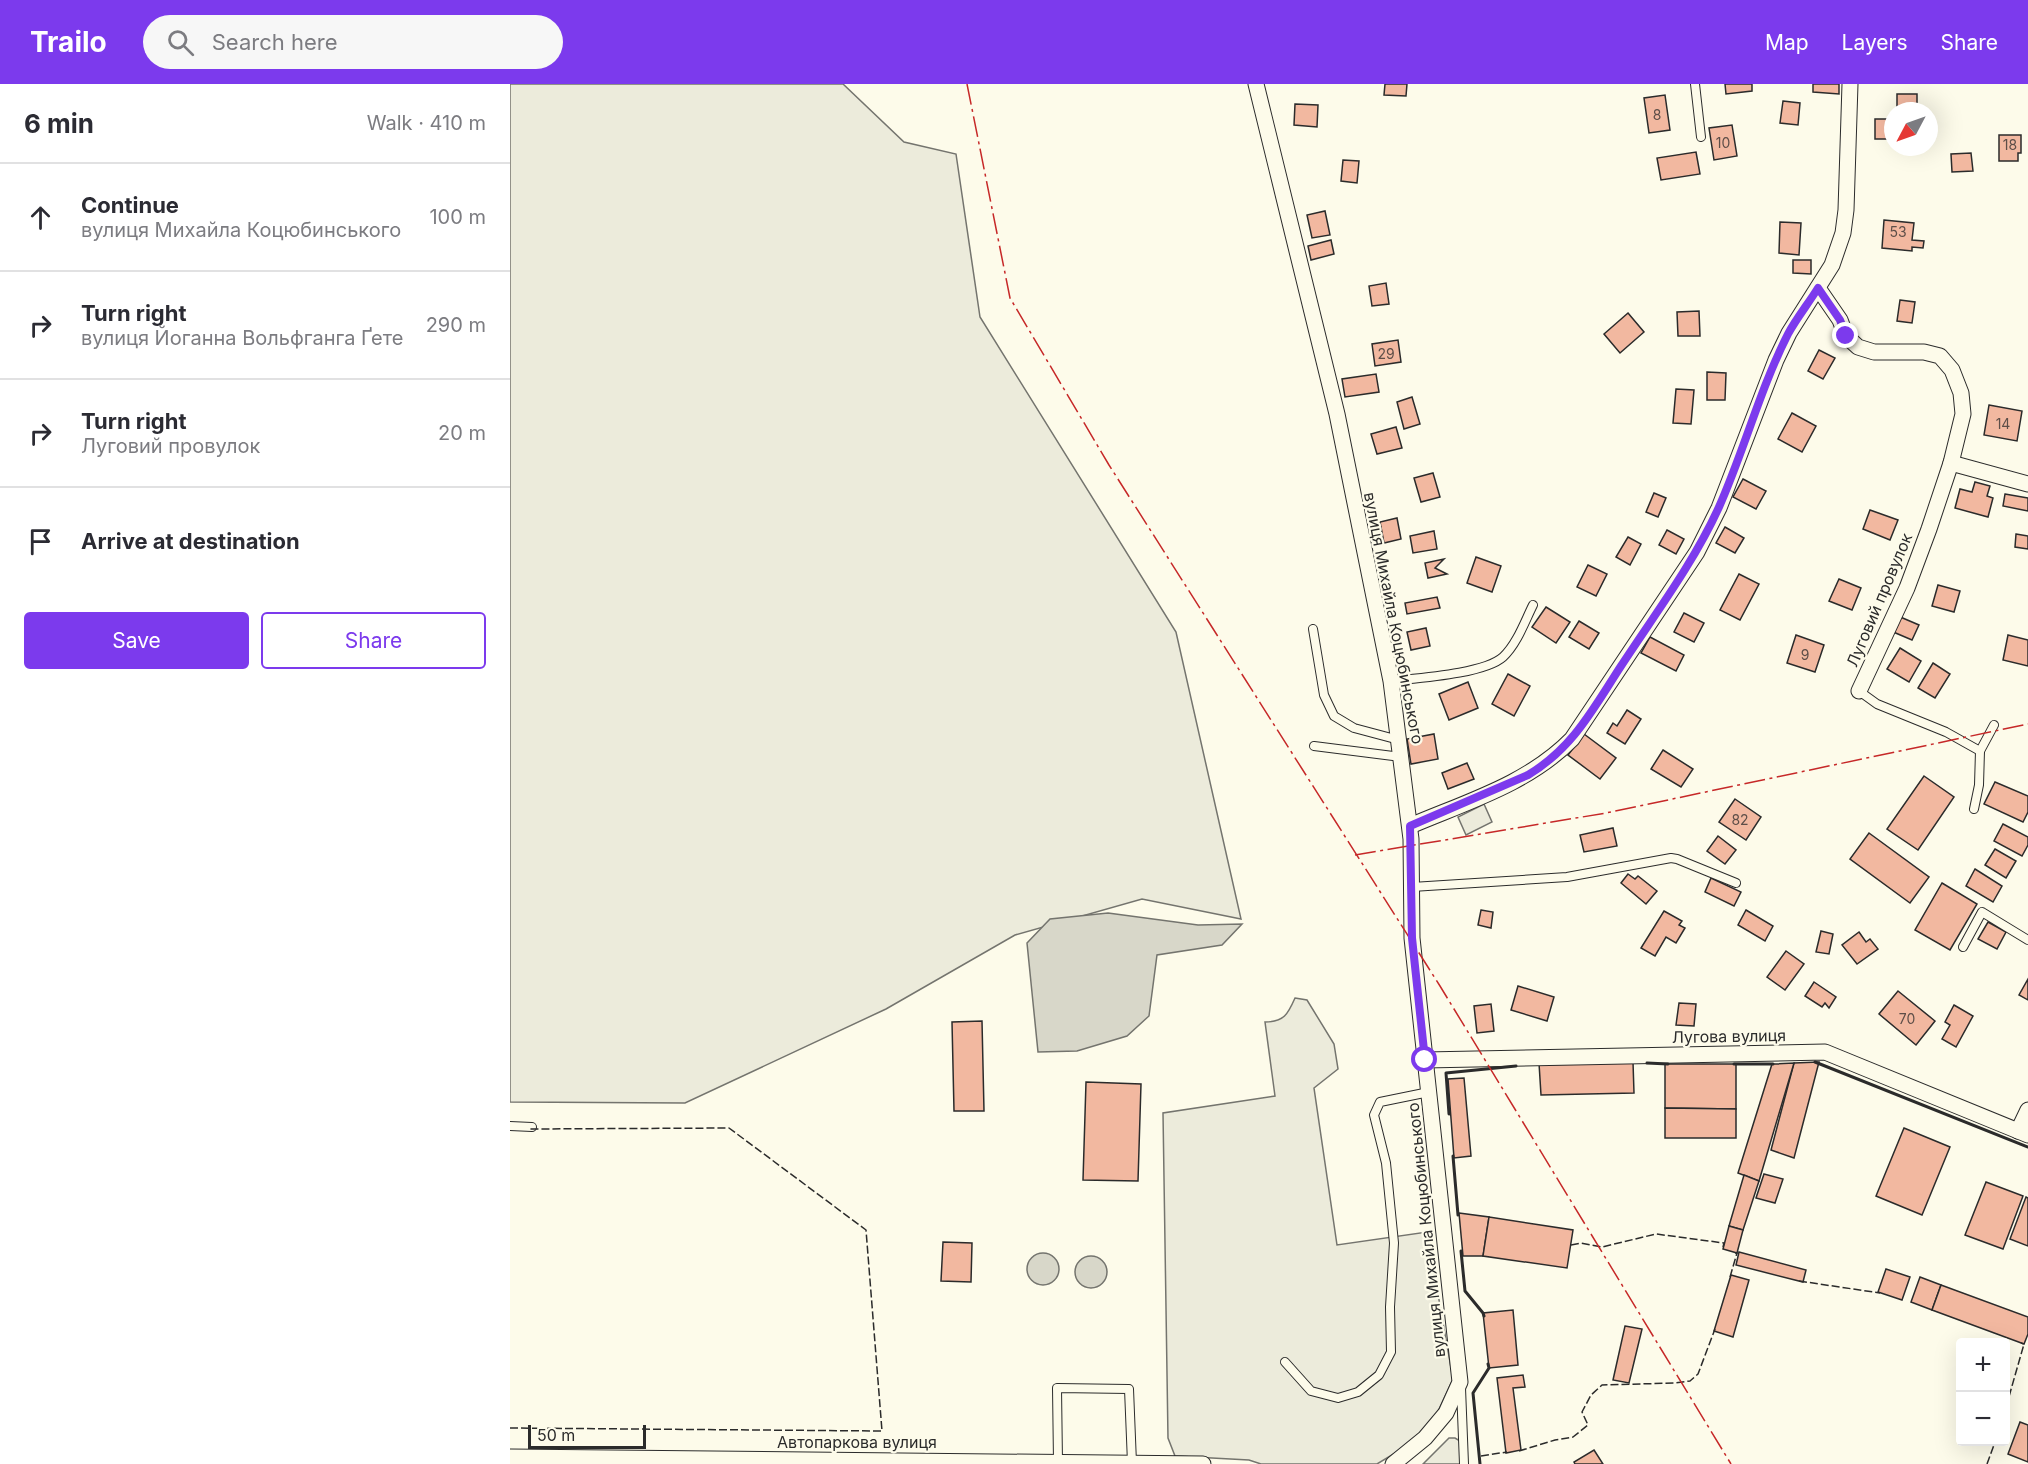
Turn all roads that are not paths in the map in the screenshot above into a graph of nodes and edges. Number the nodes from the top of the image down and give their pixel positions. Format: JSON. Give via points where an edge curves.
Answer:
{"nodes":[{"id":1,"x":1256,"y":84,"type":"edge"},
{"id":2,"x":1695,"y":84,"type":"edge"},
{"id":3,"x":1850,"y":84,"type":"edge"},
{"id":4,"x":1701,"y":137,"type":"dead end"},
{"id":5,"x":1818,"y":288,"type":"junction"},
{"id":6,"x":1951,"y":462,"type":"junction"},
{"id":7,"x":2028,"y":484,"type":"edge"},
{"id":8,"x":1533,"y":605,"type":"dead end"},
{"id":9,"x":1313,"y":629,"type":"dead end"},
{"id":10,"x":1391,"y":681,"type":"junction"},
{"id":11,"x":1859,"y":691,"type":"joint"},
{"id":12,"x":1994,"y":725,"type":"dead end"},
{"id":13,"x":1400,"y":740,"type":"junction"},
{"id":14,"x":1314,"y":746,"type":"dead end"},
{"id":15,"x":1980,"y":751,"type":"junction"},
{"id":16,"x":1402,"y":757,"type":"junction"},
{"id":17,"x":1974,"y":809,"type":"dead end"},
{"id":18,"x":1410,"y":826,"type":"junction"},
{"id":19,"x":1736,"y":883,"type":"dead end"},
{"id":20,"x":1412,"y":887,"type":"junction"},
{"id":21,"x":2028,"y":940,"type":"edge"},
{"id":22,"x":1963,"y":947,"type":"dead end"},
{"id":23,"x":1425,"y":1060,"type":"junction"},
{"id":24,"x":1429,"y":1092,"type":"junction"},
{"id":25,"x":2028,"y":1110,"type":"edge"},
{"id":26,"x":510,"y":1126,"type":"edge"},
{"id":27,"x":532,"y":1127,"type":"dead end"},
{"id":28,"x":2023,"y":1133,"type":"edge"},
{"id":29,"x":1285,"y":1362,"type":"dead end"},
{"id":30,"x":1460,"y":1382,"type":"junction"},
{"id":31,"x":510,"y":1457,"type":"edge"},
{"id":32,"x":1058,"y":1462,"type":"junction"},
{"id":33,"x":1132,"y":1463,"type":"edge"},
{"id":34,"x":1203,"y":1464,"type":"edge"},
{"id":35,"x":1393,"y":1464,"type":"edge"},
{"id":36,"x":1464,"y":1464,"type":"edge"}],
"edges":[{"from":1,"to":10,"type":"street","name":"вулиця Михайла Коцюбинського","via":[[1337,414]]},
{"from":2,"to":4,"type":"lane"},
{"from":3,"to":5,"type":"street","via":[[1843,233],[1832,265]]},
{"from":5,"to":6,"type":"street","name":"Луговий провулок","via":[[1846,336],[1858,347],[1874,352],[1924,352],[1940,356],[1952,370],[1961,393],[1963,414]]},
{"from":5,"to":18,"type":"street","via":[[1776,360],[1735,468],[1697,552],[1572,740],[1528,775]]},
{"from":6,"to":7,"type":"street"},
{"from":6,"to":11,"type":"street","name":"Луговий провулок","via":[[1907,588]]},
{"from":8,"to":10,"type":"lane","via":[[1510,649],[1490,665]]},
{"from":9,"to":13,"type":"lane","via":[[1324,695],[1334,716],[1354,728]]},
{"from":10,"to":13,"type":"street","name":"вулиця Михайла Коцюбинського"},
{"from":11,"to":15,"type":"lane","name":"Луговий провулок","via":[[1877,704],[1946,732]]},
{"from":12,"to":15,"type":"lane"},
{"from":13,"to":16,"type":"street","name":"вулиця Михайла Коцюбинського"},
{"from":14,"to":16,"type":"lane"},
{"from":15,"to":17,"type":"lane"},
{"from":16,"to":18,"type":"street","name":"вулиця Михайла Коцюбинського"},
{"from":18,"to":20,"type":"street","name":"вулиця Михайла Коцюбинського"},
{"from":19,"to":20,"type":"lane","via":[[1671,858],[1567,877]]},
{"from":20,"to":23,"type":"street","name":"вулиця Михайла Коцюбинського","via":[[1412,938]]},
{"from":21,"to":22,"type":"lane","via":[[1982,912]]},
{"from":23,"to":24,"type":"street","name":"вулиця Михайла Коцюбинського"},
{"from":23,"to":28,"type":"street","name":"Лугова вулиця","via":[[1826,1052]]},
{"from":24,"to":29,"type":"lane","via":[[1380,1102],[1374,1115],[1386,1163],[1394,1243],[1391,1352],[1387,1360],[1379,1375],[1358,1392],[1338,1398],[1311,1391]]},
{"from":24,"to":30,"type":"street","name":"вулиця Михайла Коцюбинського"},
{"from":25,"to":28,"type":"street","name":"Лугова вулиця"},
{"from":26,"to":27,"type":"lane"},
{"from":30,"to":35,"type":"street","via":[[1446,1413],[1425,1438]]},
{"from":30,"to":36,"type":"lane"},
{"from":31,"to":32,"type":"street","name":"Автопаркова вулиця"},
{"from":32,"to":33,"type":"street","name":"Автопаркова вулиця"},
{"from":32,"to":33,"type":"lane","via":[[1057,1388],[1129,1389]]},
{"from":33,"to":34,"type":"street","name":"Автопаркова вулиця"}]}
